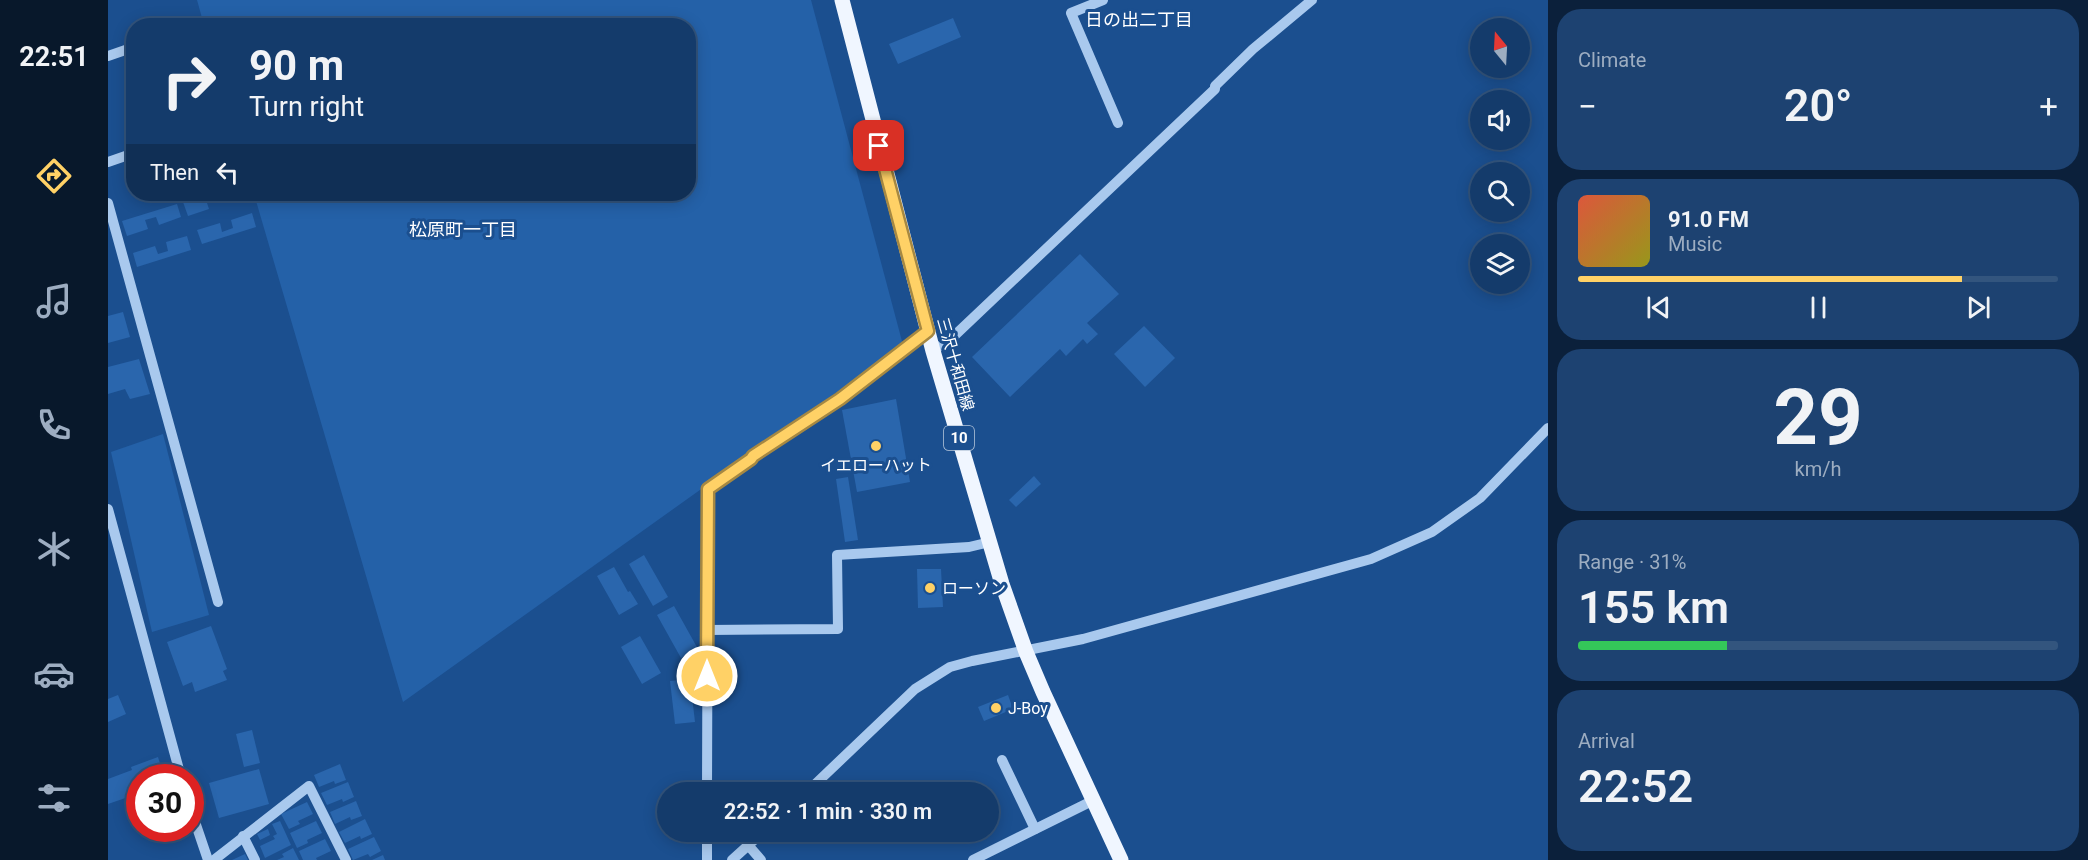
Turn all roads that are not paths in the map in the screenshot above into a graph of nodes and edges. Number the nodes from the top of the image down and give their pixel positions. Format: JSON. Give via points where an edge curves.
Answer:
{"nodes":[{"id":1,"x":842,"y":0,"type":"edge"},
{"id":2,"x":1103,"y":0,"type":"edge"},
{"id":3,"x":1312,"y":0,"type":"edge"},
{"id":4,"x":126,"y":50,"type":"edge"},
{"id":5,"x":108,"y":56,"type":"edge"},
{"id":6,"x":1118,"y":123,"type":"dead end"},
{"id":7,"x":126,"y":156,"type":"edge"},
{"id":8,"x":108,"y":162,"type":"edge"},
{"id":9,"x":108,"y":203,"type":"edge"},
{"id":10,"x":928,"y":331,"type":"junction"},
{"id":11,"x":933,"y":351,"type":"junction"},
{"id":12,"x":1548,"y":428,"type":"edge"},
{"id":13,"x":108,"y":508,"type":"edge"},
{"id":14,"x":990,"y":542,"type":"junction"},
{"id":15,"x":218,"y":602,"type":"dead end"},
{"id":16,"x":707,"y":630,"type":"junction"},
{"id":17,"x":1026,"y":652,"type":"junction"},
{"id":18,"x":1002,"y":760,"type":"dead end"},
{"id":19,"x":177,"y":764,"type":"edge"},
{"id":20,"x":707,"y":782,"type":"edge"},
{"id":21,"x":817,"y":782,"type":"edge"},
{"id":22,"x":1092,"y":801,"type":"junction"},
{"id":23,"x":1035,"y":829,"type":"junction"},
{"id":24,"x":243,"y":836,"type":"junction"},
{"id":25,"x":202,"y":842,"type":"edge"},
{"id":26,"x":707,"y":842,"type":"edge"},
{"id":27,"x":751,"y":842,"type":"edge"},
{"id":28,"x":748,"y":845,"type":"junction"},
{"id":29,"x":208,"y":860,"type":"edge"},
{"id":30,"x":214,"y":860,"type":"edge"},
{"id":31,"x":255,"y":860,"type":"edge"},
{"id":32,"x":345,"y":860,"type":"edge"},
{"id":33,"x":708,"y":860,"type":"edge"},
{"id":34,"x":732,"y":860,"type":"edge"},
{"id":35,"x":761,"y":860,"type":"edge"},
{"id":36,"x":973,"y":860,"type":"edge"},
{"id":37,"x":1121,"y":860,"type":"edge"}],
"edges":[{"from":1,"to":10,"type":"main road","name":"三沢十和田線","number":"10"},
{"from":2,"to":6,"type":"street","via":[[1071,13]]},
{"from":3,"to":11,"type":"street","via":[[1253,49],[953,337]]},
{"from":4,"to":5,"type":"street"},
{"from":7,"to":8,"type":"street"},
{"from":9,"to":15,"type":"street"},
{"from":10,"to":11,"type":"main road","name":"三沢十和田線","number":"10"},
{"from":10,"to":16,"type":"street","via":[[840,399],[708,489]]},
{"from":11,"to":14,"type":"main road","name":"三沢十和田線","number":"10"},
{"from":12,"to":17,"type":"street","via":[[1480,498],[1432,532],[1371,559]]},
{"from":13,"to":19,"type":"street"},
{"from":14,"to":16,"type":"street","via":[[969,547],[837,555],[838,629]]},
{"from":14,"to":17,"type":"main road","name":"三沢十和田線","number":"10"},
{"from":16,"to":20,"type":"street"},
{"from":17,"to":21,"type":"street","via":[[972,661],[933,677],[915,689]]},
{"from":17,"to":22,"type":"main road","name":"三沢十和田線","number":"10"},
{"from":18,"to":23,"type":"street"},
{"from":22,"to":23,"type":"street"},
{"from":22,"to":37,"type":"main road","name":"三沢十和田線","number":"10"},
{"from":23,"to":36,"type":"street"},
{"from":24,"to":30,"type":"street"},
{"from":24,"to":31,"type":"street"},
{"from":24,"to":32,"type":"street","via":[[309,786]]},
{"from":25,"to":29,"type":"street"},
{"from":26,"to":33,"type":"street"},
{"from":27,"to":28,"type":"street"},
{"from":28,"to":34,"type":"street"},
{"from":28,"to":35,"type":"street"}]}
